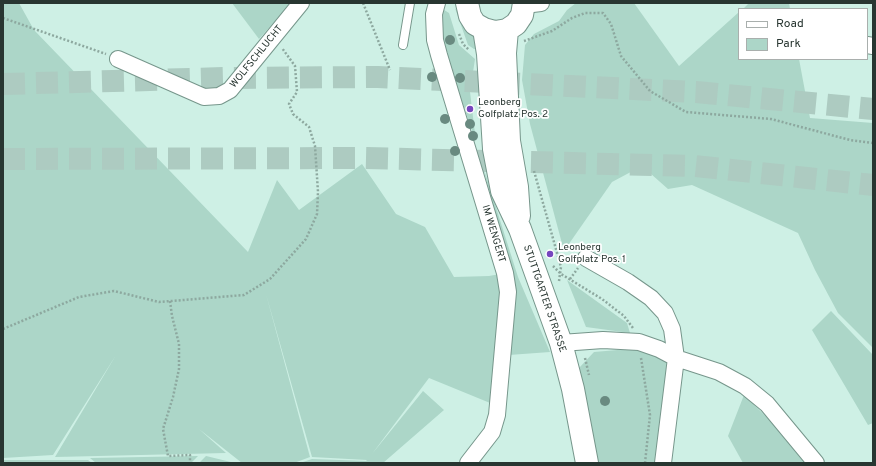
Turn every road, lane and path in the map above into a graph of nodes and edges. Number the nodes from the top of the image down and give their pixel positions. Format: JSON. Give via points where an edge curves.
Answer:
{"nodes":[{"id":1,"x":301,"y":3,"type":"edge"},
{"id":2,"x":363,"y":3,"type":"edge"},
{"id":3,"x":410,"y":3,"type":"edge"},
{"id":4,"x":436,"y":3,"type":"edge"},
{"id":5,"x":467,"y":3,"type":"edge"},
{"id":6,"x":530,"y":4,"type":"edge"},
{"id":7,"x":3,"y":18,"type":"edge"},
{"id":8,"x":484,"y":29,"type":"junction"},
{"id":9,"x":513,"y":38,"type":"junction"},
{"id":10,"x":272,"y":39,"type":"junction"},
{"id":11,"x":403,"y":44,"type":"dead end"},
{"id":12,"x":118,"y":59,"type":"joint"},
{"id":13,"x":390,"y":70,"type":"dead end"},
{"id":14,"x":873,"y":143,"type":"edge"},
{"id":15,"x":532,"y":166,"type":"dead end"},
{"id":16,"x":520,"y":229,"type":"junction"},
{"id":17,"x":586,"y":258,"type":"dead end"},
{"id":18,"x":170,"y":301,"type":"junction"},
{"id":19,"x":3,"y":329,"type":"edge"},
{"id":20,"x":639,"y":342,"type":"junction"},
{"id":21,"x":561,"y":343,"type":"junction"},
{"id":22,"x":676,"y":358,"type":"junction"},
{"id":23,"x":190,"y":463,"type":"edge"},
{"id":24,"x":468,"y":463,"type":"edge"},
{"id":25,"x":587,"y":463,"type":"edge"},
{"id":26,"x":645,"y":463,"type":"edge"},
{"id":27,"x":663,"y":463,"type":"edge"},
{"id":28,"x":816,"y":463,"type":"edge"}],
"edges":[{"from":1,"to":10,"type":"street","name":"WOLFSCHLUCHT"},
{"from":2,"to":13,"type":"path"},
{"from":3,"to":11,"type":"lane"},
{"from":4,"to":24,"type":"street","name":"IM WENGERT","via":[[435,40],[443,73],[505,273],[508,292],[497,415],[492,432]]},
{"from":5,"to":8,"type":"main road","via":[[475,24]]},
{"from":6,"to":9,"type":"main road","via":[[516,24]]},
{"from":7,"to":12,"type":"path"},
{"from":8,"to":9,"type":"main road"},
{"from":8,"to":16,"type":"main road","name":"STUTTGARTER STRASSE","via":[[494,149],[502,191]]},
{"from":9,"to":14,"type":"path","via":[[523,41],[552,31],[572,18],[603,13],[611,24],[621,56],[650,91],[686,112],[771,119],[850,140]]},
{"from":9,"to":16,"type":"main road","name":"STUTTGARTER STRASSE","via":[[505,53],[509,141],[517,187]]},
{"from":10,"to":12,"type":"street","name":"WOLFSCHLUCHT","via":[[230,90],[219,96],[204,97]]},
{"from":10,"to":18,"type":"path","via":[[295,66],[297,92],[289,104],[293,114],[309,127],[315,146],[317,214],[306,239],[294,254],[270,279],[244,295]]},
{"from":15,"to":20,"type":"path","via":[[561,274],[624,316],[632,324]]},
{"from":16,"to":21,"type":"main road","name":"STUTTGARTER STRASSE"},
{"from":17,"to":22,"type":"street","via":[[634,286],[651,298],[665,313],[672,329]]},
{"from":18,"to":19,"type":"path","via":[[159,302],[114,291],[79,297]]},
{"from":18,"to":23,"type":"path","via":[[179,344],[179,370],[163,429],[168,456],[190,455]]},
{"from":20,"to":21,"type":"street","via":[[595,340]]},
{"from":20,"to":22,"type":"street"},
{"from":20,"to":26,"type":"path","via":[[650,415]]},
{"from":21,"to":25,"type":"main road","name":"STUTTGARTER STRASSE"},
{"from":22,"to":27,"type":"street"},
{"from":22,"to":28,"type":"street","via":[[719,372],[745,386],[766,404]]}]}
